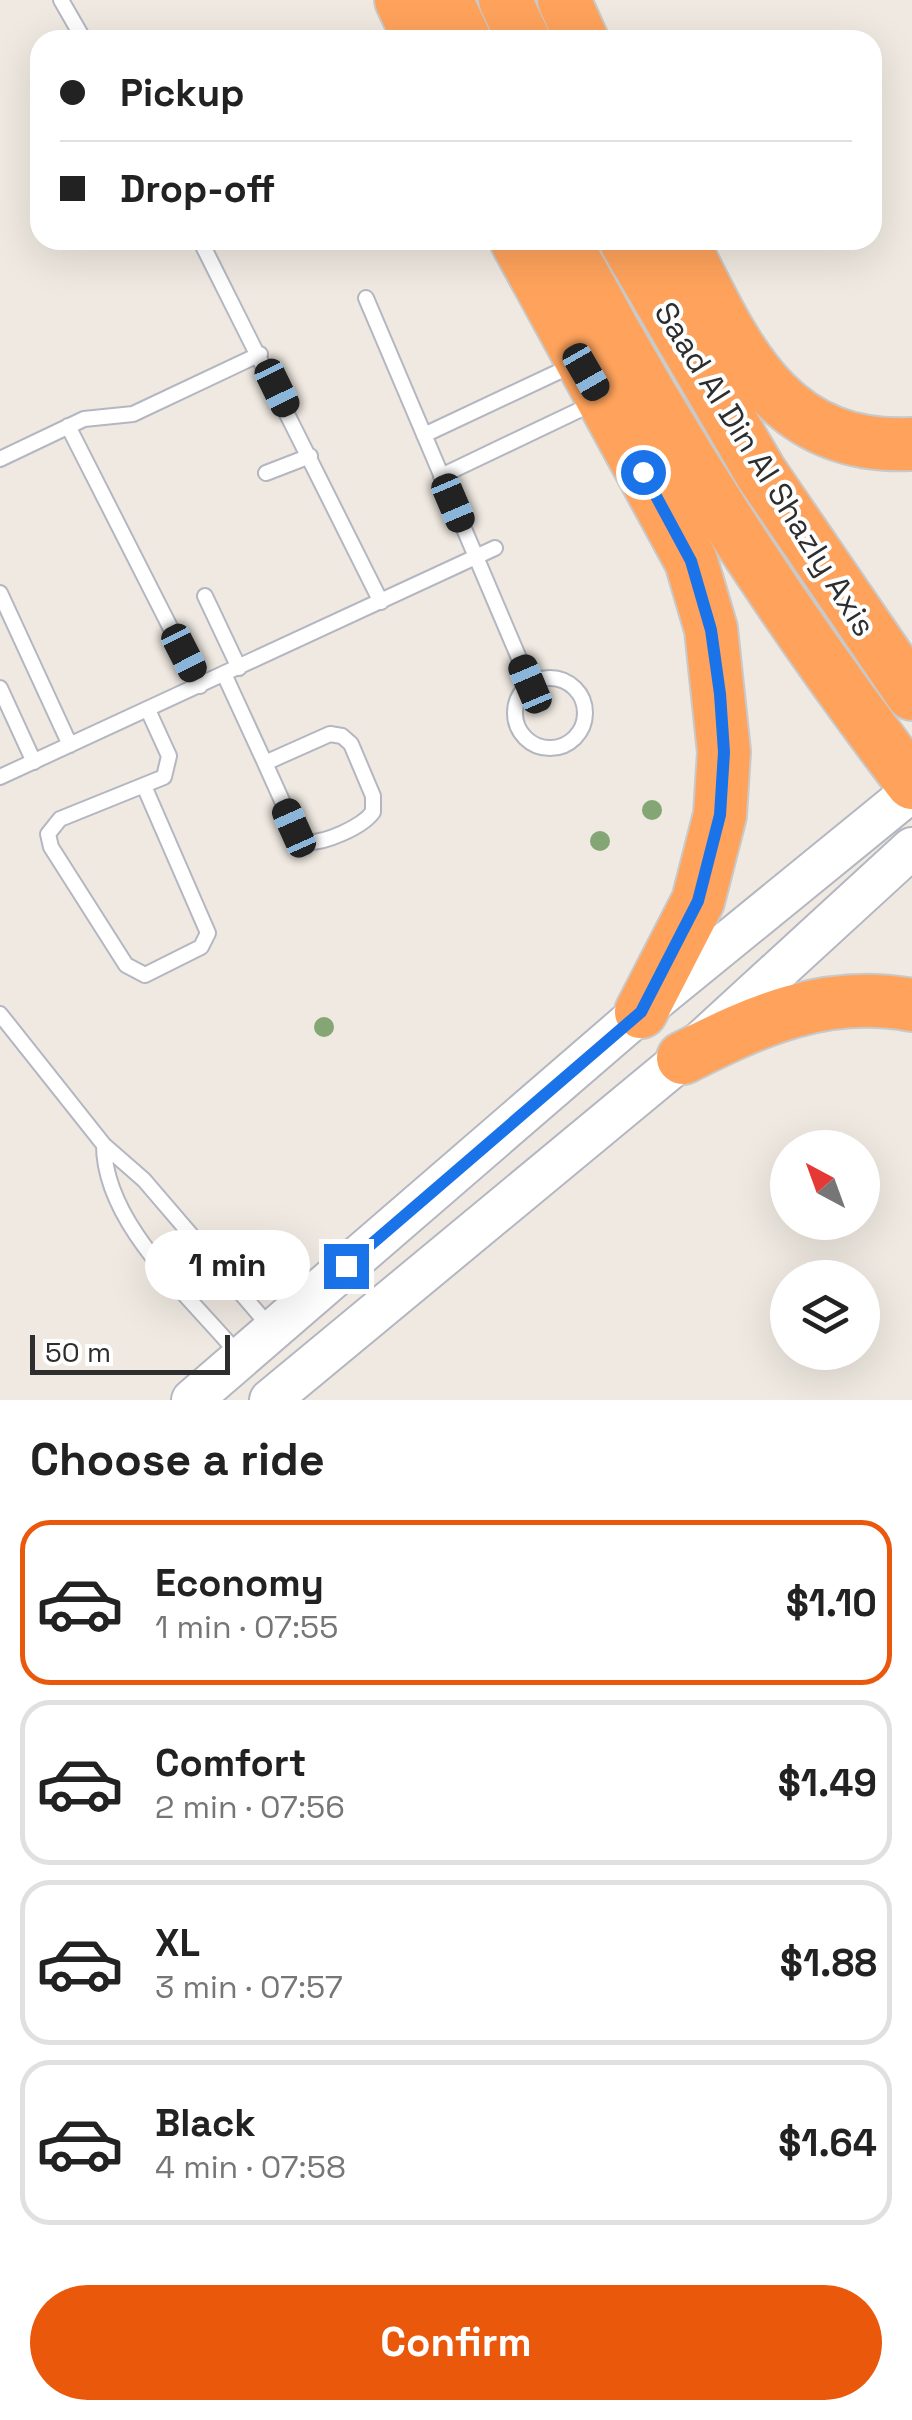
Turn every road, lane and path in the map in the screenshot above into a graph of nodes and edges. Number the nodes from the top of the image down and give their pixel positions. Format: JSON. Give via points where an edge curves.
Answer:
{"nodes":[{"id":1,"x":61,"y":0,"type":"edge"},
{"id":2,"x":401,"y":0,"type":"edge"},
{"id":3,"x":446,"y":0,"type":"edge"},
{"id":4,"x":506,"y":0,"type":"edge"},
{"id":5,"x":564,"y":0,"type":"edge"},
{"id":6,"x":78,"y":30,"type":"edge"},
{"id":7,"x":415,"y":30,"type":"edge"},
{"id":8,"x":460,"y":30,"type":"edge"},
{"id":9,"x":520,"y":30,"type":"edge"},
{"id":10,"x":578,"y":30,"type":"edge"},
{"id":11,"x":205,"y":250,"type":"edge"},
{"id":12,"x":521,"y":250,"type":"edge"},
{"id":13,"x":569,"y":250,"type":"edge"},
{"id":14,"x":631,"y":250,"type":"edge"},
{"id":15,"x":686,"y":250,"type":"edge"},
{"id":16,"x":366,"y":298,"type":"dead end"},
{"id":17,"x":260,"y":354,"type":"junction"},
{"id":18,"x":591,"y":381,"type":"junction"},
{"id":19,"x":68,"y":426,"type":"junction"},
{"id":20,"x":424,"y":435,"type":"junction"},
{"id":21,"x":912,"y":444,"type":"edge"},
{"id":22,"x":310,"y":456,"type":"junction"},
{"id":23,"x":0,"y":459,"type":"edge"},
{"id":24,"x":266,"y":473,"type":"dead end"},
{"id":25,"x":442,"y":476,"type":"junction"},
{"id":26,"x":495,"y":548,"type":"dead end"},
{"id":27,"x":476,"y":557,"type":"junction"},
{"id":28,"x":0,"y":593,"type":"edge"},
{"id":29,"x":205,"y":596,"type":"dead end"},
{"id":30,"x":381,"y":602,"type":"junction"},
{"id":31,"x":239,"y":668,"type":"junction"},
{"id":32,"x":224,"y":674,"type":"junction"},
{"id":33,"x":530,"y":684,"type":"junction"},
{"id":34,"x":200,"y":686,"type":"junction"},
{"id":35,"x":0,"y":688,"type":"edge"},
{"id":36,"x":912,"y":694,"type":"edge"},
{"id":37,"x":148,"y":710,"type":"junction"},
{"id":38,"x":70,"y":745,"type":"junction"},
{"id":39,"x":34,"y":762,"type":"junction"},
{"id":40,"x":264,"y":763,"type":"junction"},
{"id":41,"x":0,"y":777,"type":"edge"},
{"id":42,"x":912,"y":783,"type":"edge"},
{"id":43,"x":144,"y":786,"type":"junction"},
{"id":44,"x":912,"y":791,"type":"edge"},
{"id":45,"x":912,"y":848,"type":"edge"},
{"id":46,"x":912,"y":1004,"type":"edge"},
{"id":47,"x":641,"y":1012,"type":"junction"},
{"id":48,"x":0,"y":1014,"type":"edge"},
{"id":49,"x":683,"y":1058,"type":"junction"},
{"id":50,"x":104,"y":1146,"type":"junction"},
{"id":51,"x":257,"y":1343,"type":"junction"},
{"id":52,"x":281,"y":1390,"type":"edge"},
{"id":53,"x":192,"y":1400,"type":"edge"}],
"edges":[{"from":1,"to":6,"type":"lane"},
{"from":2,"to":7,"type":"highway"},
{"from":3,"to":8,"type":"highway"},
{"from":4,"to":9,"type":"highway"},
{"from":5,"to":10,"type":"highway"},
{"from":11,"to":17,"type":"lane"},
{"from":12,"to":18,"type":"highway"},
{"from":13,"to":42,"type":"highway","name":"Saad Al Din Al Shazly Axis","via":[[740,539]]},
{"from":14,"to":36,"type":"highway","name":"Saad Al Din Al Shazly Axis","via":[[761,473]]},
{"from":15,"to":21,"type":"highway","via":[[740,355],[774,396],[842,436]]},
{"from":16,"to":20,"type":"lane"},
{"from":17,"to":19,"type":"lane","via":[[133,414]]},
{"from":17,"to":22,"type":"lane"},
{"from":18,"to":20,"type":"lane"},
{"from":18,"to":25,"type":"lane"},
{"from":18,"to":47,"type":"highway","via":[[691,561],[711,630],[724,752],[710,869],[685,934]]},
{"from":19,"to":23,"type":"lane"},
{"from":19,"to":34,"type":"lane"},
{"from":20,"to":25,"type":"lane"},
{"from":22,"to":24,"type":"lane"},
{"from":22,"to":30,"type":"lane"},
{"from":25,"to":27,"type":"lane"},
{"from":26,"to":27,"type":"lane"},
{"from":27,"to":30,"type":"lane"},
{"from":27,"to":33,"type":"lane"},
{"from":28,"to":38,"type":"lane"},
{"from":29,"to":31,"type":"lane"},
{"from":30,"to":31,"type":"lane"},
{"from":31,"to":32,"type":"lane"},
{"from":32,"to":34,"type":"lane"},
{"from":32,"to":40,"type":"lane"},
{"from":33,"to":33,"type":"lane","via":[[514,714],[523,736],[554,748],[575,738],[586,718],[581,694],[552,677]]},
{"from":34,"to":37,"type":"lane"},
{"from":35,"to":39,"type":"lane"},
{"from":37,"to":38,"type":"lane"},
{"from":37,"to":43,"type":"lane","via":[[170,761],[164,776]]},
{"from":38,"to":39,"type":"lane"},
{"from":39,"to":41,"type":"lane"},
{"from":40,"to":40,"type":"lane","via":[[305,842],[374,812],[342,736],[330,734]]},
{"from":43,"to":43,"type":"lane","via":[[60,819],[48,834],[126,965],[145,975],[201,947],[208,932]]},
{"from":44,"to":47,"type":"main road"},
{"from":45,"to":49,"type":"main road"},
{"from":46,"to":49,"type":"highway","via":[[836,999],[762,1018]]},
{"from":47,"to":51,"type":"main road"},
{"from":48,"to":50,"type":"lane"},
{"from":49,"to":52,"type":"main road"},
{"from":50,"to":51,"type":"lane","via":[[144,1180]]},
{"from":50,"to":51,"type":"lane","via":[[110,1190],[123,1216]]},
{"from":51,"to":52,"type":"main road"},
{"from":51,"to":53,"type":"main road"}]}
